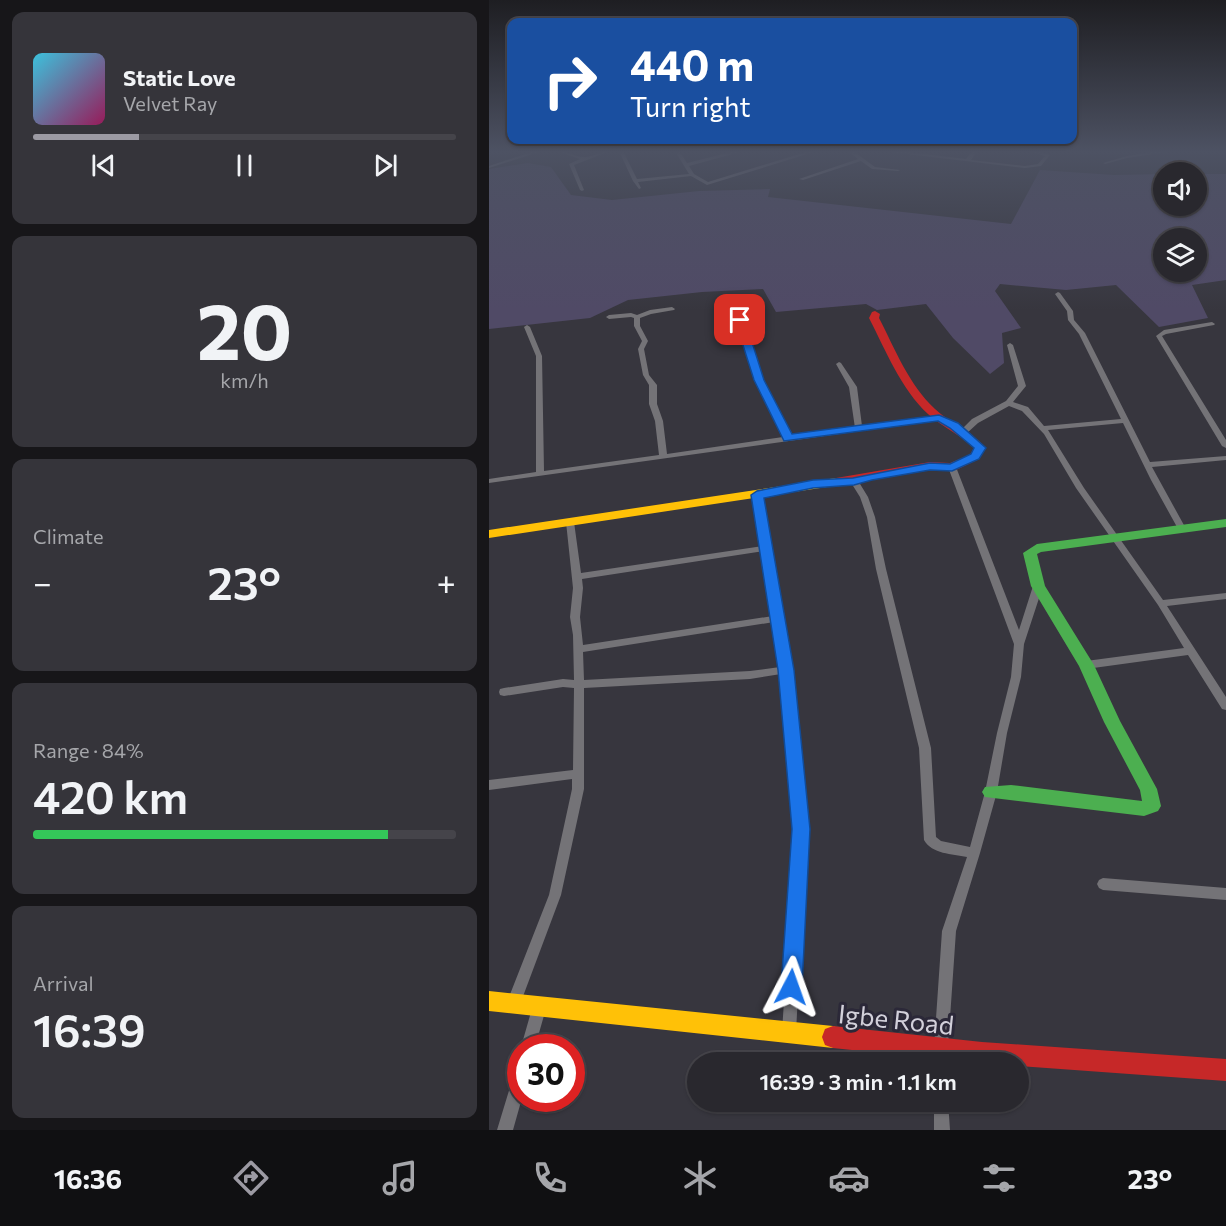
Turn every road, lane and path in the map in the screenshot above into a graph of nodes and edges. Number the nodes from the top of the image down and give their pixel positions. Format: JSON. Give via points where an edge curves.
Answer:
{"nodes":[{"id":1,"x":1058,"y":294,"type":"dead end"},
{"id":2,"x":672,"y":309,"type":"dead end"},
{"id":3,"x":875,"y":314,"type":"dead end"},
{"id":4,"x":609,"y":317,"type":"dead end"},
{"id":5,"x":637,"y":317,"type":"junction"},
{"id":6,"x":740,"y":320,"type":"dead end"},
{"id":7,"x":1212,"y":324,"type":"dead end"},
{"id":8,"x":527,"y":327,"type":"dead end"},
{"id":9,"x":1010,"y":345,"type":"dead end"},
{"id":10,"x":839,"y":364,"type":"dead end"},
{"id":11,"x":1009,"y":403,"type":"junction"},
{"id":12,"x":939,"y":418,"type":"junction"},
{"id":13,"x":1126,"y":421,"type":"junction"},
{"id":14,"x":1044,"y":428,"type":"junction"},
{"id":15,"x":859,"y":429,"type":"junction"},
{"id":16,"x":963,"y":432,"type":"junction"},
{"id":17,"x":788,"y":438,"type":"junction"},
{"id":18,"x":1226,"y":446,"type":"edge"},
{"id":19,"x":663,"y":457,"type":"junction"},
{"id":20,"x":1226,"y":458,"type":"edge"},
{"id":21,"x":1148,"y":465,"type":"junction"},
{"id":22,"x":952,"y":467,"type":"junction"},
{"id":23,"x":540,"y":473,"type":"junction"},
{"id":24,"x":854,"y":481,"type":"junction"},
{"id":25,"x":489,"y":482,"type":"edge"},
{"id":26,"x":757,"y":495,"type":"junction"},
{"id":27,"x":570,"y":522,"type":"junction"},
{"id":28,"x":1226,"y":523,"type":"edge"},
{"id":29,"x":1181,"y":527,"type":"junction"},
{"id":30,"x":489,"y":534,"type":"edge"},
{"id":31,"x":1115,"y":538,"type":"junction"},
{"id":32,"x":768,"y":548,"type":"junction"},
{"id":33,"x":577,"y":577,"type":"junction"},
{"id":34,"x":1038,"y":586,"type":"junction"},
{"id":35,"x":1226,"y":596,"type":"edge"},
{"id":36,"x":1161,"y":603,"type":"junction"},
{"id":37,"x":779,"y":618,"type":"junction"},
{"id":38,"x":1019,"y":644,"type":"junction"},
{"id":39,"x":578,"y":649,"type":"junction"},
{"id":40,"x":1189,"y":651,"type":"junction"},
{"id":41,"x":1086,"y":665,"type":"junction"},
{"id":42,"x":786,"y":670,"type":"junction"},
{"id":43,"x":579,"y":684,"type":"junction"},
{"id":44,"x":504,"y":692,"type":"dead end"},
{"id":45,"x":1226,"y":706,"type":"edge"},
{"id":46,"x":577,"y":774,"type":"junction"},
{"id":47,"x":489,"y":785,"type":"edge"},
{"id":48,"x":991,"y":792,"type":"junction"},
{"id":49,"x":975,"y":853,"type":"junction"},
{"id":50,"x":1103,"y":884,"type":"dead end"},
{"id":51,"x":1226,"y":894,"type":"edge"},
{"id":52,"x":489,"y":1001,"type":"edge"},
{"id":53,"x":514,"y":1002,"type":"junction"},
{"id":54,"x":540,"y":1005,"type":"junction"},
{"id":55,"x":789,"y":1032,"type":"junction"},
{"id":56,"x":532,"y":1034,"type":"edge"},
{"id":57,"x":920,"y":1052,"type":"edge"},
{"id":58,"x":940,"y":1052,"type":"edge"},
{"id":59,"x":1029,"y":1060,"type":"edge"},
{"id":60,"x":1226,"y":1070,"type":"edge"},
{"id":61,"x":510,"y":1112,"type":"edge"},
{"id":62,"x":941,"y":1112,"type":"edge"},
{"id":63,"x":505,"y":1130,"type":"edge"},
{"id":64,"x":942,"y":1130,"type":"edge"}],
"edges":[{"from":1,"to":13,"type":"street"},
{"from":2,"to":5,"type":"street"},
{"from":3,"to":12,"type":"street","via":[[903,371]]},
{"from":4,"to":5,"type":"street"},
{"from":5,"to":19,"type":"street","via":[[645,341],[641,349],[646,375],[653,385]]},
{"from":6,"to":17,"type":"street","via":[[759,380]]},
{"from":7,"to":18,"type":"street","via":[[1159,336]]},
{"from":8,"to":23,"type":"street","via":[[539,356]]},
{"from":9,"to":11,"type":"street","via":[[1022,386]]},
{"from":10,"to":15,"type":"street","via":[[853,387]]},
{"from":11,"to":14,"type":"street","via":[[1025,409]]},
{"from":11,"to":16,"type":"street","via":[[975,420]]},
{"from":12,"to":15,"type":"street"},
{"from":12,"to":16,"type":"street"},
{"from":13,"to":14,"type":"street"},
{"from":13,"to":21,"type":"street"},
{"from":14,"to":31,"type":"street"},
{"from":15,"to":17,"type":"street"},
{"from":16,"to":22,"type":"street","via":[[981,448],[979,453]]},
{"from":17,"to":19,"type":"street"},
{"from":19,"to":23,"type":"street"},
{"from":20,"to":21,"type":"street"},
{"from":21,"to":29,"type":"street"},
{"from":22,"to":24,"type":"street","via":[[930,466]]},
{"from":22,"to":38,"type":"street"},
{"from":23,"to":25,"type":"street"},
{"from":24,"to":26,"type":"street"},
{"from":24,"to":49,"type":"street","via":[[871,517],[925,748],[930,840],[937,846]]},
{"from":26,"to":27,"type":"street"},
{"from":26,"to":32,"type":"street"},
{"from":27,"to":30,"type":"street"},
{"from":27,"to":33,"type":"street"},
{"from":28,"to":29,"type":"street"},
{"from":29,"to":31,"type":"street"},
{"from":31,"to":34,"type":"street","via":[[1032,550]]},
{"from":31,"to":36,"type":"street"},
{"from":32,"to":33,"type":"street"},
{"from":32,"to":37,"type":"street"},
{"from":33,"to":39,"type":"street"},
{"from":34,"to":38,"type":"street"},
{"from":34,"to":41,"type":"street"},
{"from":35,"to":36,"type":"street"},
{"from":36,"to":40,"type":"street"},
{"from":37,"to":39,"type":"street"},
{"from":37,"to":42,"type":"street"},
{"from":38,"to":48,"type":"street","via":[[1016,678]]},
{"from":39,"to":43,"type":"street"},
{"from":40,"to":41,"type":"street"},
{"from":40,"to":45,"type":"street"},
{"from":41,"to":48,"type":"street","via":[[1149,789],[1152,806]]},
{"from":42,"to":43,"type":"street"},
{"from":42,"to":55,"type":"street","via":[[801,829]]},
{"from":43,"to":44,"type":"street"},
{"from":43,"to":46,"type":"street"},
{"from":46,"to":47,"type":"street"},
{"from":46,"to":53,"type":"street","via":[[576,806],[555,895]]},
{"from":48,"to":49,"type":"street"},
{"from":49,"to":58,"type":"street","via":[[949,931]]},
{"from":50,"to":51,"type":"street"},
{"from":52,"to":53,"type":"street","name":"Igbe Road"},
{"from":53,"to":54,"type":"street","name":"Igbe Road"},
{"from":54,"to":55,"type":"street","name":"Igbe Road"},
{"from":54,"to":56,"type":"street"},
{"from":55,"to":57,"type":"street","name":"Igbe Road"},
{"from":59,"to":60,"type":"street","name":"Igbe Road"},
{"from":61,"to":63,"type":"street"},
{"from":62,"to":64,"type":"street"}]}
